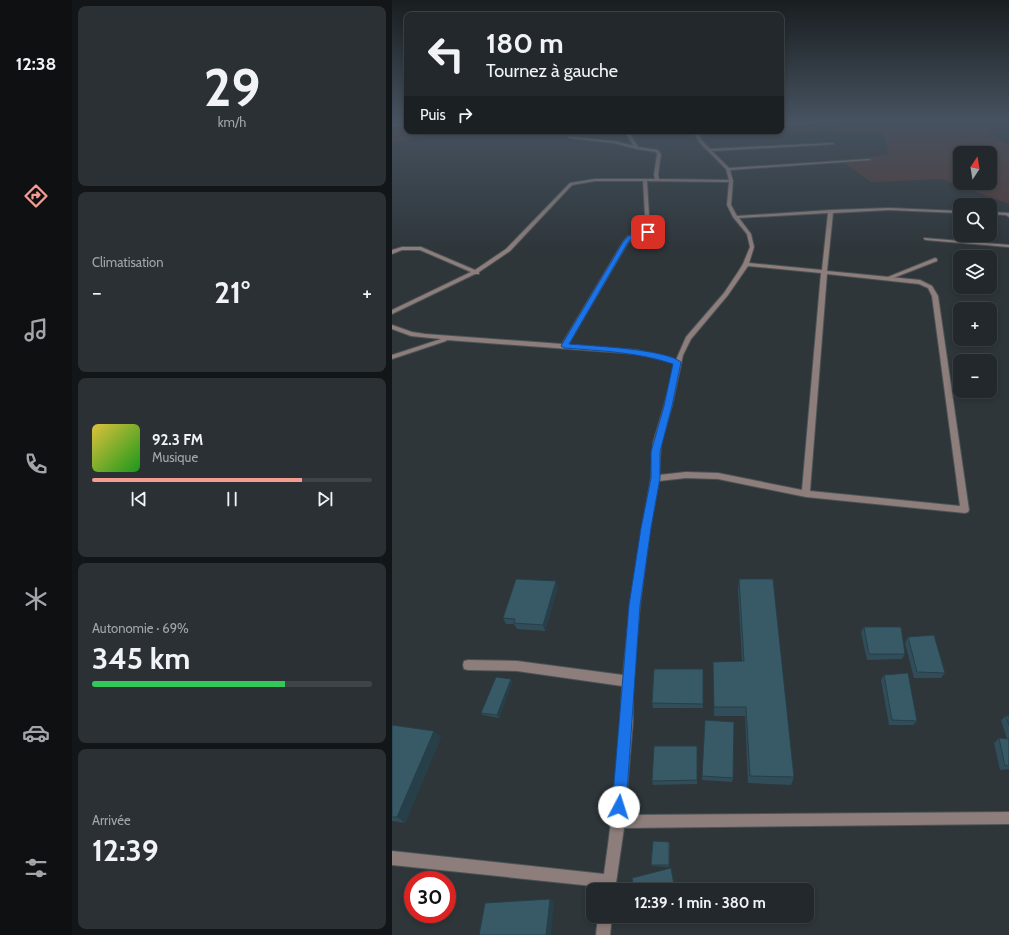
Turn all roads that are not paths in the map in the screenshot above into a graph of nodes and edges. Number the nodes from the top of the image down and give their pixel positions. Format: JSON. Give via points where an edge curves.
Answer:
{"nodes":[{"id":1,"x":658,"y":163,"type":"edge"},
{"id":2,"x":722,"y":163,"type":"edge"},
{"id":3,"x":828,"y":163,"type":"edge"},
{"id":4,"x":728,"y":169,"type":"junction"},
{"id":5,"x":645,"y":180,"type":"junction"},
{"id":6,"x":657,"y":180,"type":"junction"},
{"id":7,"x":731,"y":181,"type":"junction"},
{"id":8,"x":831,"y":211,"type":"junction"},
{"id":9,"x":953,"y":212,"type":"edge"},
{"id":10,"x":997,"y":213,"type":"edge"},
{"id":11,"x":735,"y":216,"type":"junction"},
{"id":12,"x":1009,"y":216,"type":"edge"},
{"id":13,"x":926,"y":239,"type":"dead end"},
{"id":14,"x":1009,"y":246,"type":"edge"},
{"id":15,"x":392,"y":252,"type":"edge"},
{"id":16,"x":935,"y":260,"type":"dead end"},
{"id":17,"x":746,"y":264,"type":"junction"},
{"id":18,"x":476,"y":273,"type":"junction"},
{"id":19,"x":824,"y":273,"type":"junction"},
{"id":20,"x":886,"y":279,"type":"junction"},
{"id":21,"x":392,"y":312,"type":"edge"},
{"id":22,"x":392,"y":327,"type":"edge"},
{"id":23,"x":449,"y":338,"type":"junction"},
{"id":24,"x":564,"y":346,"type":"junction"},
{"id":25,"x":392,"y":357,"type":"edge"},
{"id":26,"x":677,"y":362,"type":"junction"},
{"id":27,"x":655,"y":478,"type":"junction"},
{"id":28,"x":806,"y":494,"type":"junction"},
{"id":29,"x":468,"y":665,"type":"dead end"},
{"id":30,"x":628,"y":681,"type":"junction"},
{"id":31,"x":1009,"y":818,"type":"edge"},
{"id":32,"x":618,"y":822,"type":"junction"},
{"id":33,"x":392,"y":858,"type":"edge"},
{"id":34,"x":586,"y":883,"type":"edge"},
{"id":35,"x":609,"y":883,"type":"edge"},
{"id":36,"x":604,"y":923,"type":"edge"},
{"id":37,"x":603,"y":935,"type":"edge"}],
"edges":[{"from":1,"to":6,"type":"street"},
{"from":2,"to":4,"type":"street"},
{"from":3,"to":4,"type":"street"},
{"from":4,"to":7,"type":"street"},
{"from":5,"to":6,"type":"street"},
{"from":5,"to":18,"type":"street","via":[[595,180],[571,184],[508,250]]},
{"from":5,"to":24,"type":"street","via":[[648,232],[630,238],[625,243]]},
{"from":6,"to":7,"type":"street"},
{"from":7,"to":11,"type":"street","via":[[729,205]]},
{"from":8,"to":9,"type":"street","via":[[889,209]]},
{"from":8,"to":11,"type":"street"},
{"from":8,"to":19,"type":"street"},
{"from":10,"to":12,"type":"street"},
{"from":11,"to":17,"type":"street","via":[[752,240]]},
{"from":13,"to":14,"type":"street"},
{"from":15,"to":18,"type":"street","via":[[421,248]]},
{"from":16,"to":20,"type":"street"},
{"from":17,"to":19,"type":"street"},
{"from":17,"to":26,"type":"street","via":[[726,294],[688,338]]},
{"from":18,"to":21,"type":"street"},
{"from":19,"to":20,"type":"street"},
{"from":19,"to":28,"type":"street"},
{"from":20,"to":28,"type":"street","via":[[920,282],[930,287],[935,296],[965,510]]},
{"from":22,"to":23,"type":"street","via":[[411,334]]},
{"from":23,"to":24,"type":"street"},
{"from":23,"to":25,"type":"street"},
{"from":24,"to":26,"type":"street","via":[[637,352]]},
{"from":26,"to":27,"type":"street","via":[[656,452]]},
{"from":27,"to":28,"type":"street","via":[[686,475],[718,476]]},
{"from":27,"to":30,"type":"street","via":[[635,605]]},
{"from":29,"to":30,"type":"street","via":[[517,666]]},
{"from":30,"to":32,"type":"street"},
{"from":31,"to":32,"type":"street"},
{"from":32,"to":35,"type":"street"},
{"from":33,"to":34,"type":"street"},
{"from":36,"to":37,"type":"street"}]}
